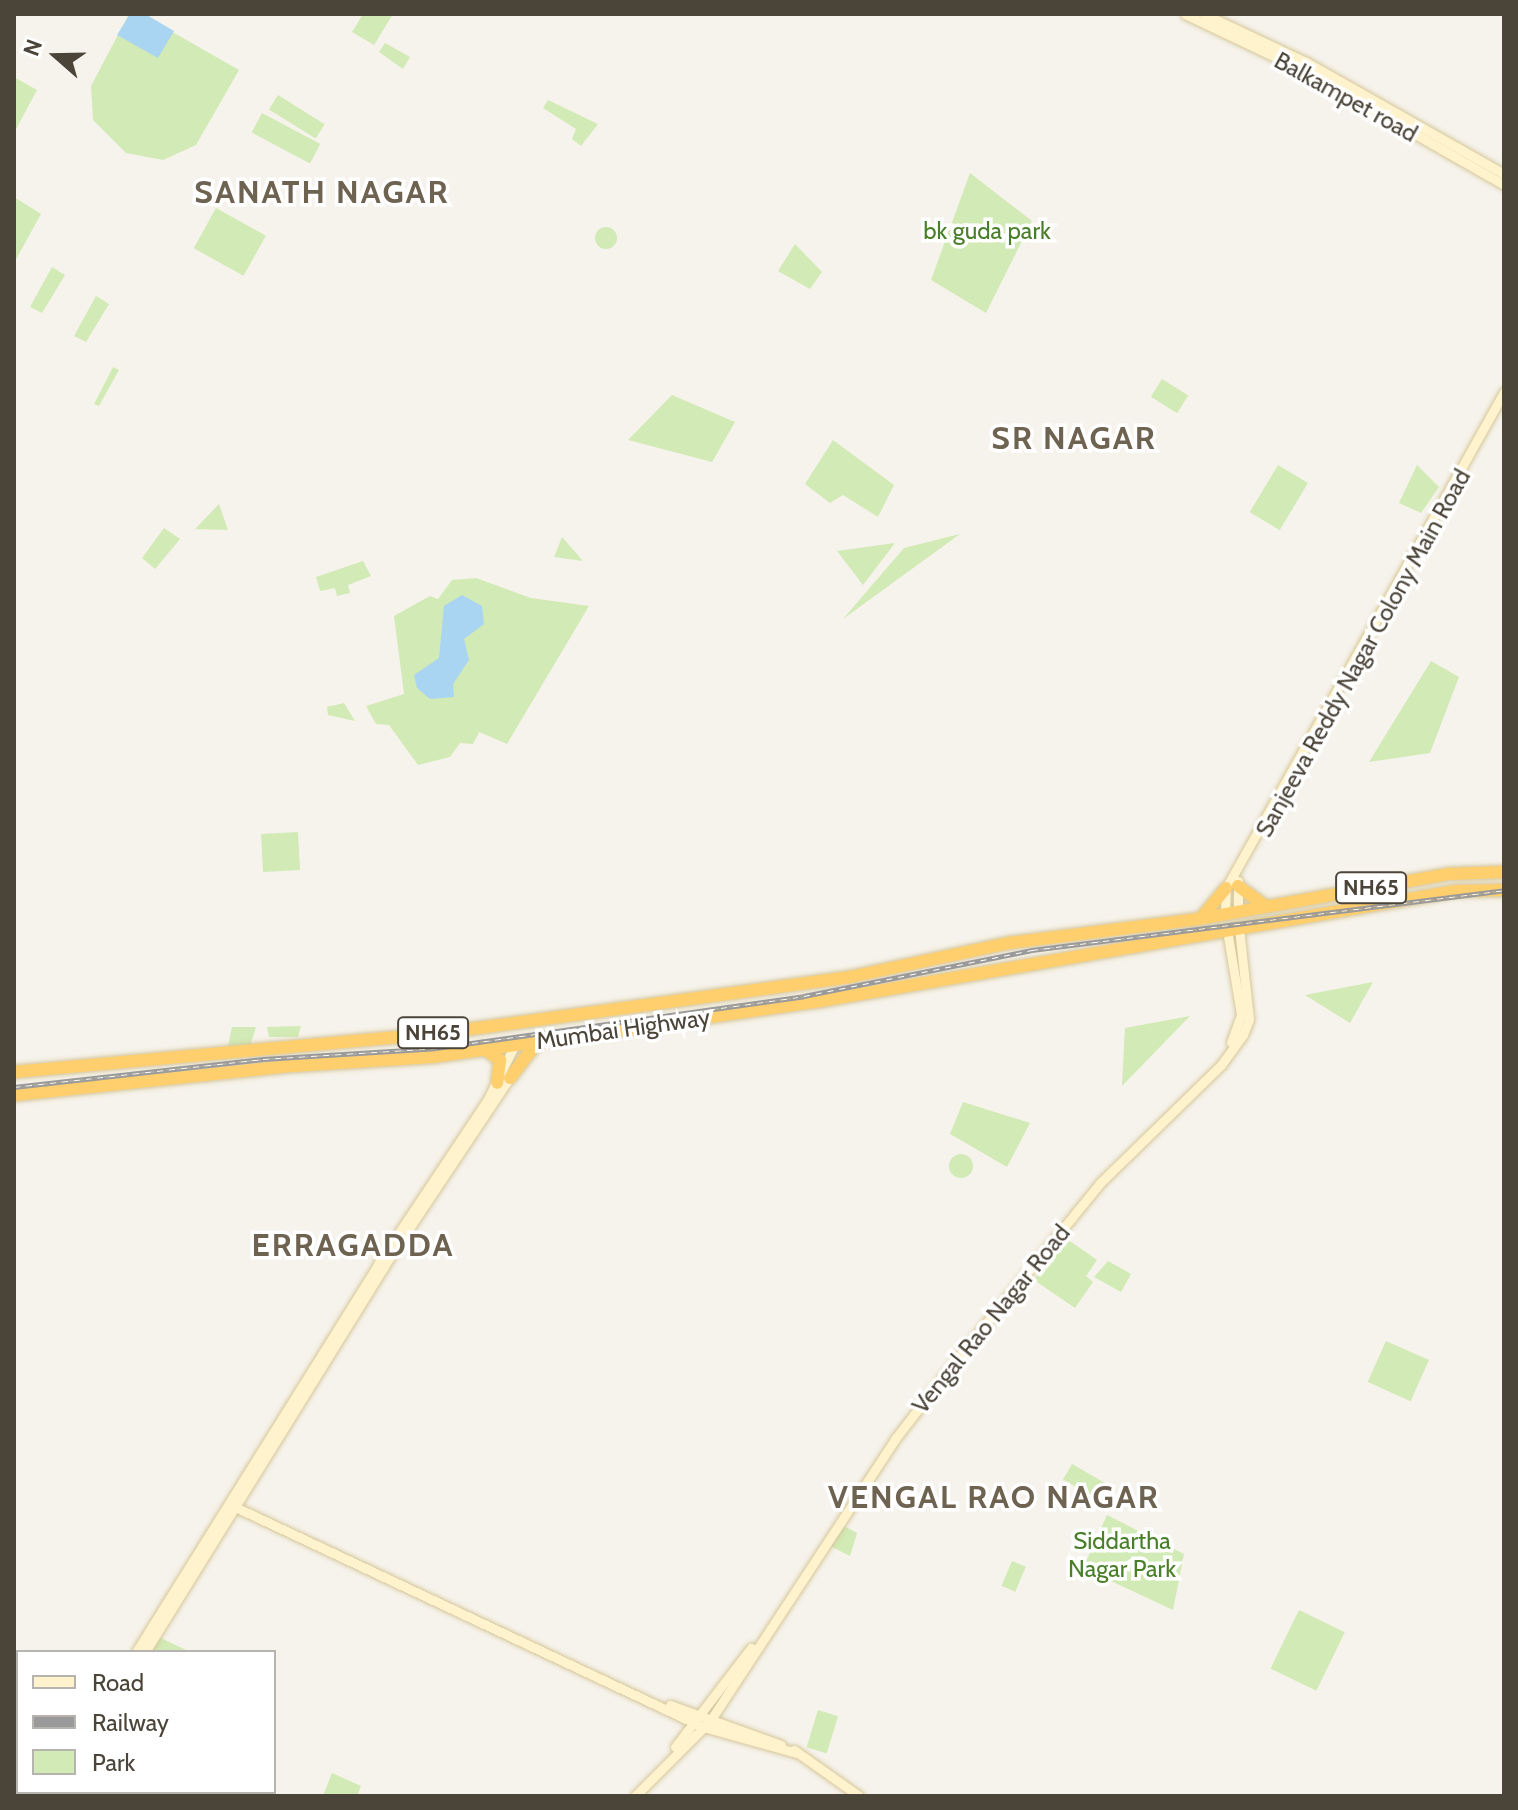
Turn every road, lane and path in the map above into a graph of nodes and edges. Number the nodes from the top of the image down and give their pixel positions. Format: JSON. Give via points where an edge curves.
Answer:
{"nodes":[{"id":1,"x":1185,"y":14,"type":"edge"},
{"id":2,"x":1204,"y":14,"type":"edge"},
{"id":3,"x":1504,"y":174,"type":"edge"},
{"id":4,"x":1504,"y":185,"type":"edge"},
{"id":5,"x":1504,"y":392,"type":"edge"},
{"id":6,"x":1504,"y":401,"type":"edge"},
{"id":7,"x":1504,"y":872,"type":"edge"},
{"id":8,"x":1233,"y":885,"type":"junction"},
{"id":9,"x":1504,"y":890,"type":"edge"},
{"id":10,"x":1264,"y":905,"type":"junction"},
{"id":11,"x":1238,"y":910,"type":"junction"},
{"id":12,"x":1225,"y":913,"type":"junction"},
{"id":13,"x":1201,"y":918,"type":"junction"},
{"id":14,"x":1233,"y":929,"type":"junction"},
{"id":15,"x":726,"y":992,"type":"junction"},
{"id":16,"x":729,"y":1015,"type":"junction"},
{"id":17,"x":542,"y":1038,"type":"junction"},
{"id":18,"x":521,"y":1043,"type":"junction"},
{"id":19,"x":483,"y":1048,"type":"junction"},
{"id":20,"x":144,"y":1059,"type":"junction"},
{"id":21,"x":14,"y":1072,"type":"edge"},
{"id":22,"x":510,"y":1078,"type":"junction"},
{"id":23,"x":146,"y":1081,"type":"junction"},
{"id":24,"x":497,"y":1083,"type":"junction"},
{"id":25,"x":14,"y":1095,"type":"edge"},
{"id":26,"x":231,"y":1506,"type":"junction"},
{"id":27,"x":137,"y":1650,"type":"edge"},
{"id":28,"x":146,"y":1650,"type":"edge"},
{"id":29,"x":703,"y":1722,"type":"junction"},
{"id":30,"x":632,"y":1796,"type":"edge"},
{"id":31,"x":859,"y":1796,"type":"edge"}],
"edges":[{"from":1,"to":4,"type":"main road","name":"Balkampet road","via":[[1301,69]]},
{"from":2,"to":3,"type":"main road","name":"Balkampet road","via":[[1306,62]]},
{"from":5,"to":8,"type":"main road","name":"Sanjeeva Reddy Nagar Colony Main Road"},
{"from":6,"to":8,"type":"main road","name":"Sanjeeva Reddy Nagar Colony Main Road"},
{"from":7,"to":10,"type":"highway","number":"NH65","via":[[1449,874]]},
{"from":8,"to":10,"type":"highway"},
{"from":8,"to":11,"type":"main road","name":"Sanjeeva Reddy Nagar Colony Main Road"},
{"from":8,"to":12,"type":"main road"},
{"from":8,"to":13,"type":"highway"},
{"from":9,"to":14,"type":"highway","number":"NH65","via":[[1456,891]]},
{"from":10,"to":11,"type":"highway","number":"NH65"},
{"from":11,"to":12,"type":"highway","number":"NH65"},
{"from":12,"to":13,"type":"highway","name":"Mumbai Highway","number":"NH65"},
{"from":13,"to":15,"type":"highway","name":"Mumbai Highway","number":"NH65","via":[[1009,943],[850,977]]},
{"from":14,"to":16,"type":"highway","name":"Mumbai Highway","number":"NH65"},
{"from":14,"to":29,"type":"main road","name":"Vengal Rao Nagar Road","via":[[1247,1030],[1221,1065],[1100,1183],[975,1333],[895,1439]]},
{"from":15,"to":16,"type":"highway"},
{"from":15,"to":20,"type":"highway","name":"Mumbai Highway","number":"NH65","via":[[442,1033]]},
{"from":16,"to":17,"type":"highway","name":"Mumbai Highway","number":"NH65"},
{"from":17,"to":18,"type":"highway","name":"Mumbai Highway","number":"NH65"},
{"from":17,"to":22,"type":"highway"},
{"from":18,"to":19,"type":"highway","name":"Mumbai Highway","number":"NH65"},
{"from":18,"to":22,"type":"main road"},
{"from":18,"to":24,"type":"main road"},
{"from":19,"to":23,"type":"highway","name":"Mumbai Highway","number":"NH65"},
{"from":19,"to":24,"type":"highway","via":[[500,1060]]},
{"from":20,"to":21,"type":"highway","name":"Mumbai Highway","number":"NH65"},
{"from":20,"to":23,"type":"highway"},
{"from":22,"to":26,"type":"main road"},
{"from":23,"to":25,"type":"highway","name":"Mumbai Highway","number":"NH65"},
{"from":24,"to":26,"type":"main road"},
{"from":26,"to":27,"type":"main road"},
{"from":26,"to":28,"type":"main road"},
{"from":26,"to":29,"type":"main road"},
{"from":29,"to":30,"type":"main road","name":"Vengal Rao Nagar Road"},
{"from":29,"to":31,"type":"main road","via":[[797,1753]]}]}
